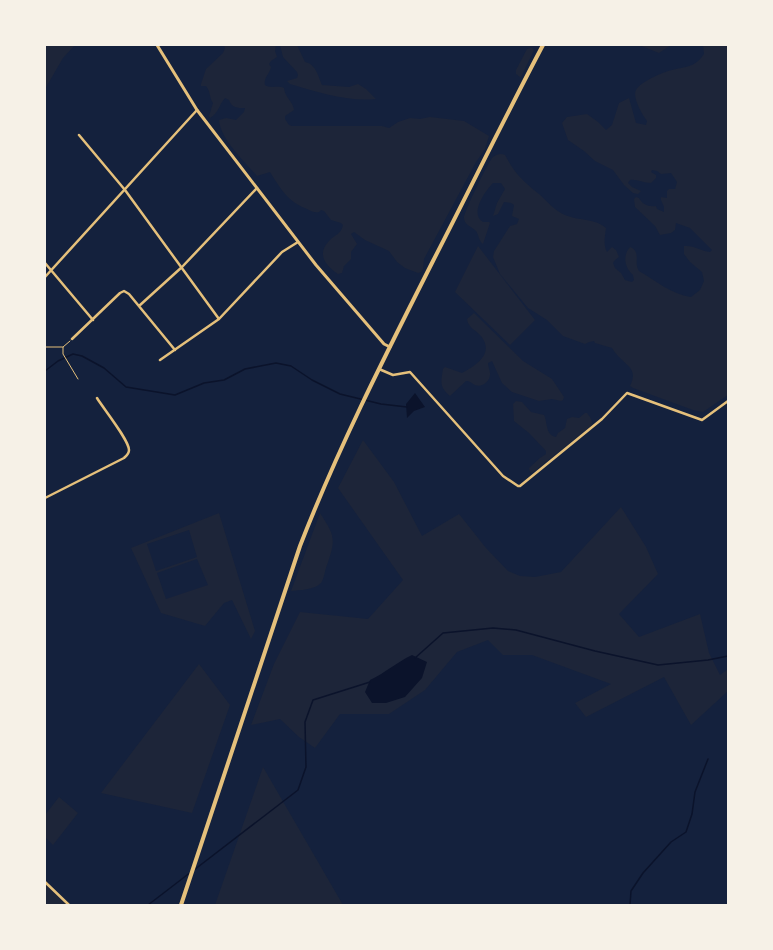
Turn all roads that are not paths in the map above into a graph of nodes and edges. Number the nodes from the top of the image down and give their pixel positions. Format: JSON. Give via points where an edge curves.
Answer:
{"nodes":[{"id":1,"x":157,"y":45,"type":"edge"},
{"id":2,"x":543,"y":45,"type":"edge"},
{"id":3,"x":197,"y":110,"type":"junction"},
{"id":4,"x":79,"y":135,"type":"dead end"},
{"id":5,"x":257,"y":188,"type":"junction"},
{"id":6,"x":125,"y":190,"type":"junction"},
{"id":7,"x":298,"y":242,"type":"junction"},
{"id":8,"x":45,"y":263,"type":"edge"},
{"id":9,"x":182,"y":267,"type":"junction"},
{"id":10,"x":52,"y":270,"type":"junction"},
{"id":11,"x":45,"y":277,"type":"edge"},
{"id":12,"x":139,"y":306,"type":"junction"},
{"id":13,"x":220,"y":319,"type":"junction"},
{"id":14,"x":93,"y":320,"type":"junction"},
{"id":15,"x":72,"y":339,"type":"road end"},
{"id":16,"x":390,"y":347,"type":"junction"},
{"id":17,"x":175,"y":350,"type":"junction"},
{"id":18,"x":160,"y":360,"type":"dead end"},
{"id":19,"x":379,"y":369,"type":"junction"},
{"id":20,"x":97,"y":398,"type":"dead end"},
{"id":21,"x":728,"y":401,"type":"edge"},
{"id":22,"x":45,"y":498,"type":"edge"},
{"id":23,"x":45,"y":882,"type":"edge"},
{"id":24,"x":69,"y":905,"type":"edge"},
{"id":25,"x":181,"y":905,"type":"edge"}],
"edges":[{"from":1,"to":3,"type":"street"},
{"from":2,"to":16,"type":"highway"},
{"from":3,"to":5,"type":"street"},
{"from":3,"to":6,"type":"street"},
{"from":4,"to":6,"type":"street"},
{"from":5,"to":7,"type":"street"},
{"from":5,"to":9,"type":"street"},
{"from":6,"to":9,"type":"street"},
{"from":6,"to":10,"type":"street"},
{"from":7,"to":13,"type":"street","via":[[282,252]]},
{"from":7,"to":16,"type":"street","via":[[384,344]]},
{"from":8,"to":10,"type":"street"},
{"from":9,"to":12,"type":"street"},
{"from":9,"to":13,"type":"street"},
{"from":10,"to":11,"type":"street"},
{"from":10,"to":14,"type":"street"},
{"from":12,"to":14,"type":"street","via":[[127,291],[124,291]]},
{"from":12,"to":17,"type":"street"},
{"from":13,"to":17,"type":"street"},
{"from":14,"to":15,"type":"street"},
{"from":16,"to":19,"type":"highway"},
{"from":17,"to":18,"type":"street"},
{"from":19,"to":21,"type":"street","via":[[393,375],[410,372],[503,476],[518,486],[602,419],[627,393],[702,420]]},
{"from":19,"to":25,"type":"highway","via":[[336,458],[300,546]]},
{"from":20,"to":22,"type":"street","via":[[128,447],[128,454]]},
{"from":23,"to":24,"type":"street"}]}
